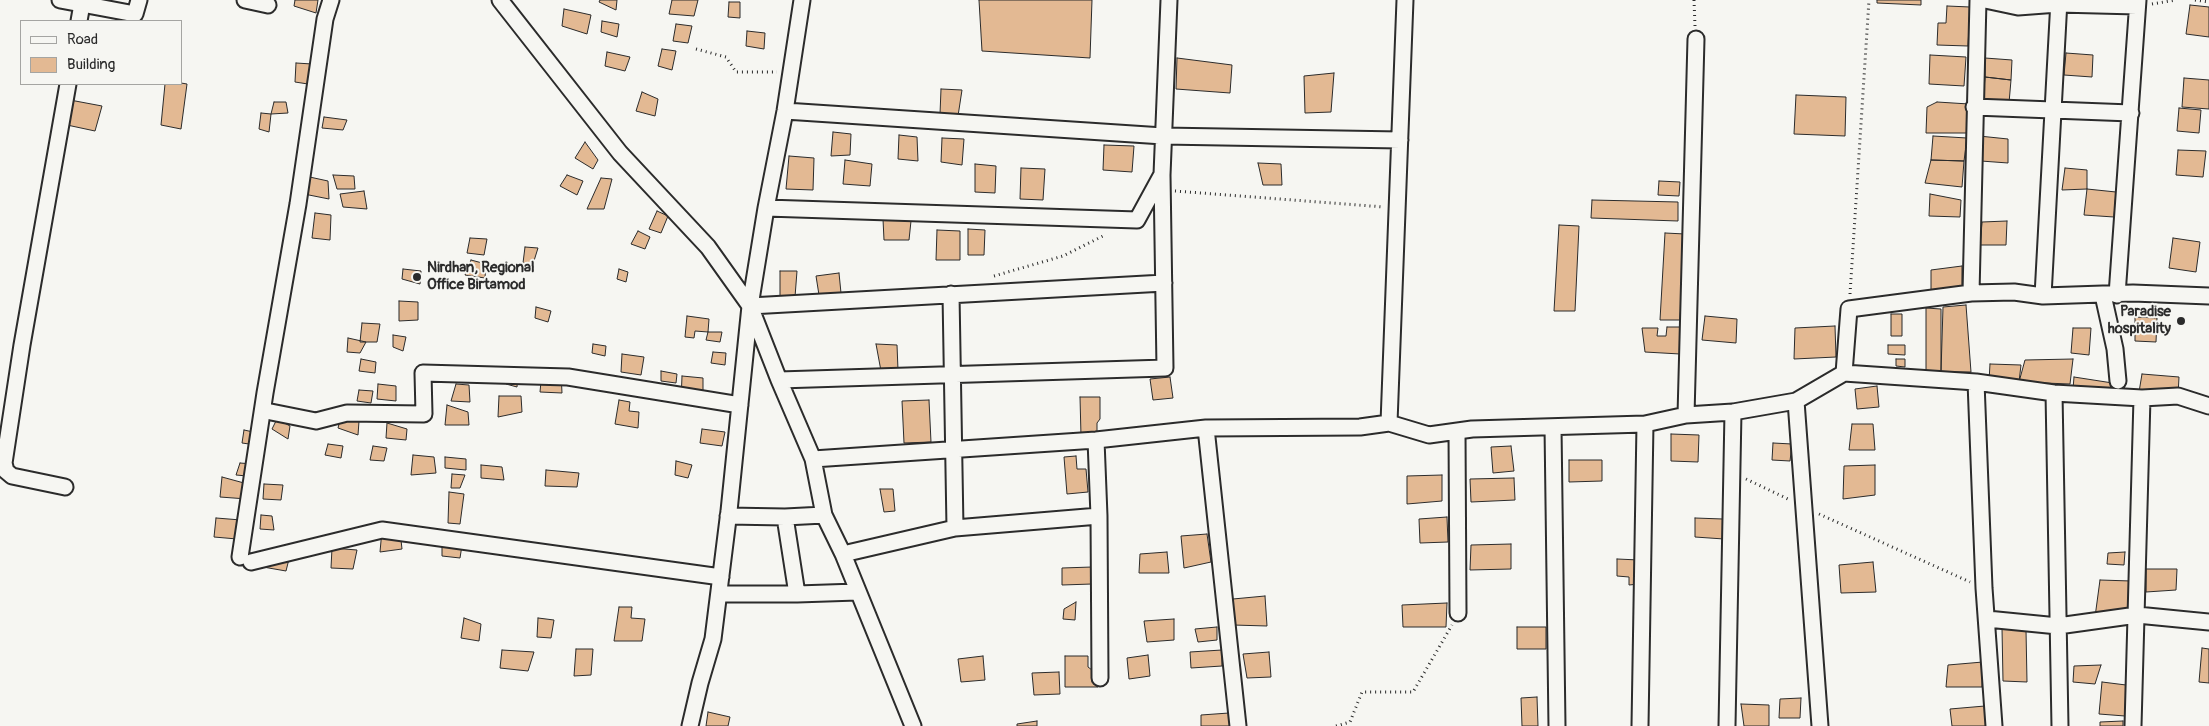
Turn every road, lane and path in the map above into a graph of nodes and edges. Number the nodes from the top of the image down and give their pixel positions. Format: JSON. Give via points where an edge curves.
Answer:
{"nodes":[{"id":1,"x":60,"y":0,"type":"edge"},
{"id":2,"x":139,"y":0,"type":"edge"},
{"id":3,"x":245,"y":0,"type":"edge"},
{"id":4,"x":331,"y":0,"type":"edge"},
{"id":5,"x":802,"y":0,"type":"edge"},
{"id":6,"x":1169,"y":0,"type":"edge"},
{"id":7,"x":1405,"y":0,"type":"edge"},
{"id":8,"x":1694,"y":0,"type":"edge"},
{"id":9,"x":1869,"y":0,"type":"edge"},
{"id":10,"x":1978,"y":0,"type":"edge"},
{"id":11,"x":1985,"y":0,"type":"edge"},
{"id":12,"x":2176,"y":0,"type":"edge"},
{"id":13,"x":2195,"y":0,"type":"edge"},
{"id":14,"x":2058,"y":2,"type":"edge"},
{"id":15,"x":2209,"y":2,"type":"edge"},
{"id":16,"x":505,"y":3,"type":"edge"},
{"id":17,"x":2137,"y":3,"type":"edge"},
{"id":18,"x":82,"y":4,"type":"junction"},
{"id":19,"x":268,"y":5,"type":"dead end"},
{"id":20,"x":79,"y":20,"type":"edge"},
{"id":21,"x":1696,"y":39,"type":"joint"},
{"id":22,"x":696,"y":49,"type":"dead end"},
{"id":23,"x":790,"y":72,"type":"junction"},
{"id":24,"x":68,"y":85,"type":"edge"},
{"id":25,"x":1974,"y":107,"type":"junction"},
{"id":26,"x":2052,"y":110,"type":"junction"},
{"id":27,"x":785,"y":111,"type":"junction"},
{"id":28,"x":2130,"y":113,"type":"junction"},
{"id":29,"x":1163,"y":136,"type":"junction"},
{"id":30,"x":1400,"y":140,"type":"junction"},
{"id":31,"x":1162,"y":175,"type":"junction"},
{"id":32,"x":1162,"y":190,"type":"junction"},
{"id":33,"x":766,"y":208,"type":"junction"},
{"id":34,"x":1397,"y":208,"type":"junction"},
{"id":35,"x":1112,"y":232,"type":"dead end"},
{"id":36,"x":989,"y":277,"type":"dead end"},
{"id":37,"x":1164,"y":283,"type":"junction"},
{"id":38,"x":1971,"y":293,"type":"junction"},
{"id":39,"x":951,"y":294,"type":"junction"},
{"id":40,"x":2110,"y":295,"type":"junction"},
{"id":41,"x":2043,"y":296,"type":"junction"},
{"id":42,"x":2209,"y":296,"type":"edge"},
{"id":43,"x":750,"y":306,"type":"junction"},
{"id":44,"x":1849,"y":309,"type":"junction"},
{"id":45,"x":1844,"y":373,"type":"junction"},
{"id":46,"x":952,"y":374,"type":"junction"},
{"id":47,"x":779,"y":380,"type":"junction"},
{"id":48,"x":2118,"y":381,"type":"dead end"},
{"id":49,"x":1976,"y":382,"type":"junction"},
{"id":50,"x":2054,"y":393,"type":"junction"},
{"id":51,"x":2142,"y":398,"type":"junction"},
{"id":52,"x":1796,"y":401,"type":"junction"},
{"id":53,"x":740,"y":405,"type":"junction"},
{"id":54,"x":2209,"y":406,"type":"edge"},
{"id":55,"x":271,"y":412,"type":"dead end"},
{"id":56,"x":1733,"y":412,"type":"junction"},
{"id":57,"x":1686,"y":415,"type":"junction"},
{"id":58,"x":1390,"y":423,"type":"junction"},
{"id":59,"x":1646,"y":424,"type":"junction"},
{"id":60,"x":1553,"y":427,"type":"junction"},
{"id":61,"x":1206,"y":428,"type":"junction"},
{"id":62,"x":1457,"y":431,"type":"junction"},
{"id":63,"x":1096,"y":440,"type":"junction"},
{"id":64,"x":954,"y":450,"type":"junction"},
{"id":65,"x":813,"y":459,"type":"junction"},
{"id":66,"x":1732,"y":472,"type":"junction"},
{"id":67,"x":65,"y":487,"type":"dead end"},
{"id":68,"x":1804,"y":507,"type":"junction"},
{"id":69,"x":824,"y":515,"type":"junction"},
{"id":70,"x":728,"y":516,"type":"junction"},
{"id":71,"x":1099,"y":516,"type":"junction"},
{"id":72,"x":785,"y":517,"type":"junction"},
{"id":73,"x":955,"y":528,"type":"junction"},
{"id":74,"x":844,"y":554,"type":"junction"},
{"id":75,"x":721,"y":577,"type":"junction"},
{"id":76,"x":1984,"y":588,"type":"junction"},
{"id":77,"x":857,"y":592,"type":"junction"},
{"id":78,"x":719,"y":594,"type":"junction"},
{"id":79,"x":797,"y":594,"type":"junction"},
{"id":80,"x":1458,"y":613,"type":"joint"},
{"id":81,"x":2137,"y":615,"type":"junction"},
{"id":82,"x":1987,"y":619,"type":"junction"},
{"id":83,"x":2209,"y":622,"type":"edge"},
{"id":84,"x":2058,"y":626,"type":"junction"},
{"id":85,"x":1100,"y":678,"type":"dead end"},
{"id":86,"x":690,"y":726,"type":"edge"},
{"id":87,"x":913,"y":726,"type":"edge"},
{"id":88,"x":1238,"y":726,"type":"edge"},
{"id":89,"x":1336,"y":726,"type":"edge"},
{"id":90,"x":1557,"y":726,"type":"edge"},
{"id":91,"x":1640,"y":726,"type":"edge"},
{"id":92,"x":1727,"y":726,"type":"edge"},
{"id":93,"x":1820,"y":726,"type":"edge"},
{"id":94,"x":1994,"y":726,"type":"edge"},
{"id":95,"x":2060,"y":726,"type":"edge"},
{"id":96,"x":2133,"y":726,"type":"edge"}],
"edges":[{"from":1,"to":18,"type":"street"},
{"from":2,"to":18,"type":"street","via":[[135,14]]},
{"from":3,"to":19,"type":"street"},
{"from":4,"to":75,"type":"street","via":[[325,19],[298,204],[265,393],[246,560],[382,530]]},
{"from":5,"to":23,"type":"street"},
{"from":6,"to":29,"type":"street"},
{"from":7,"to":30,"type":"street"},
{"from":8,"to":21,"type":"path"},
{"from":9,"to":44,"type":"path"},
{"from":10,"to":25,"type":"street"},
{"from":11,"to":14,"type":"street","via":[[2018,7]]},
{"from":12,"to":17,"type":"path"},
{"from":13,"to":15,"type":"path"},
{"from":14,"to":17,"type":"street"},
{"from":14,"to":26,"type":"street"},
{"from":16,"to":43,"type":"street","via":[[620,153],[708,247]]},
{"from":17,"to":28,"type":"street"},
{"from":18,"to":20,"type":"street"},
{"from":21,"to":57,"type":"street"},
{"from":22,"to":23,"type":"path","via":[[726,57],[736,72]]},
{"from":23,"to":27,"type":"street"},
{"from":24,"to":67,"type":"street","via":[[4,463],[12,476]]},
{"from":25,"to":26,"type":"street"},
{"from":25,"to":38,"type":"street"},
{"from":26,"to":28,"type":"street"},
{"from":26,"to":41,"type":"street"},
{"from":27,"to":29,"type":"street"},
{"from":27,"to":33,"type":"street"},
{"from":28,"to":40,"type":"street"},
{"from":29,"to":30,"type":"street"},
{"from":29,"to":31,"type":"street"},
{"from":30,"to":34,"type":"street"},
{"from":31,"to":32,"type":"street"},
{"from":31,"to":33,"type":"street","via":[[1137,220]]},
{"from":32,"to":34,"type":"path"},
{"from":32,"to":37,"type":"street"},
{"from":33,"to":43,"type":"street"},
{"from":34,"to":58,"type":"street"},
{"from":35,"to":36,"type":"path","via":[[1063,256]]},
{"from":37,"to":39,"type":"street"},
{"from":37,"to":46,"type":"street","via":[[1166,368]]},
{"from":38,"to":41,"type":"street","via":[[2014,292]]},
{"from":38,"to":44,"type":"street"},
{"from":39,"to":43,"type":"street"},
{"from":39,"to":46,"type":"street"},
{"from":40,"to":41,"type":"street"},
{"from":40,"to":42,"type":"street"},
{"from":40,"to":48,"type":"street"},
{"from":43,"to":47,"type":"street"},
{"from":43,"to":53,"type":"street"},
{"from":44,"to":45,"type":"street"},
{"from":45,"to":49,"type":"street"},
{"from":45,"to":52,"type":"street"},
{"from":46,"to":47,"type":"street"},
{"from":46,"to":64,"type":"street"},
{"from":47,"to":65,"type":"street"},
{"from":49,"to":50,"type":"street"},
{"from":49,"to":76,"type":"street"},
{"from":50,"to":51,"type":"street"},
{"from":50,"to":84,"type":"street"},
{"from":51,"to":54,"type":"street","via":[[2178,396]]},
{"from":51,"to":81,"type":"street"},
{"from":52,"to":56,"type":"street"},
{"from":52,"to":68,"type":"street"},
{"from":53,"to":55,"type":"street","via":[[568,377],[423,373],[424,414],[347,413],[316,421]]},
{"from":53,"to":70,"type":"street"},
{"from":56,"to":57,"type":"street"},
{"from":56,"to":66,"type":"street"},
{"from":57,"to":59,"type":"street"},
{"from":58,"to":61,"type":"street","via":[[1360,427]]},
{"from":58,"to":62,"type":"street","via":[[1429,435]]},
{"from":59,"to":60,"type":"street"},
{"from":59,"to":91,"type":"street"},
{"from":60,"to":62,"type":"street"},
{"from":60,"to":90,"type":"street"},
{"from":61,"to":63,"type":"street"},
{"from":61,"to":88,"type":"street"},
{"from":62,"to":80,"type":"street"},
{"from":63,"to":64,"type":"street"},
{"from":63,"to":71,"type":"street"},
{"from":64,"to":65,"type":"street"},
{"from":64,"to":73,"type":"street"},
{"from":65,"to":69,"type":"street"},
{"from":66,"to":68,"type":"path"},
{"from":66,"to":92,"type":"street"},
{"from":68,"to":76,"type":"path"},
{"from":68,"to":93,"type":"street"},
{"from":69,"to":72,"type":"street"},
{"from":69,"to":74,"type":"street"},
{"from":70,"to":72,"type":"street"},
{"from":70,"to":75,"type":"street"},
{"from":71,"to":73,"type":"street"},
{"from":71,"to":85,"type":"street"},
{"from":72,"to":79,"type":"street"},
{"from":73,"to":74,"type":"street"},
{"from":74,"to":77,"type":"street"},
{"from":75,"to":78,"type":"street"},
{"from":76,"to":82,"type":"street"},
{"from":77,"to":79,"type":"street"},
{"from":77,"to":87,"type":"street"},
{"from":78,"to":79,"type":"street"},
{"from":78,"to":86,"type":"street","via":[[713,639]]},
{"from":80,"to":89,"type":"path","via":[[1413,692],[1362,692],[1350,722]]},
{"from":81,"to":83,"type":"street"},
{"from":81,"to":84,"type":"street"},
{"from":81,"to":96,"type":"street"},
{"from":82,"to":84,"type":"street"},
{"from":82,"to":94,"type":"street"},
{"from":84,"to":95,"type":"street"}]}
